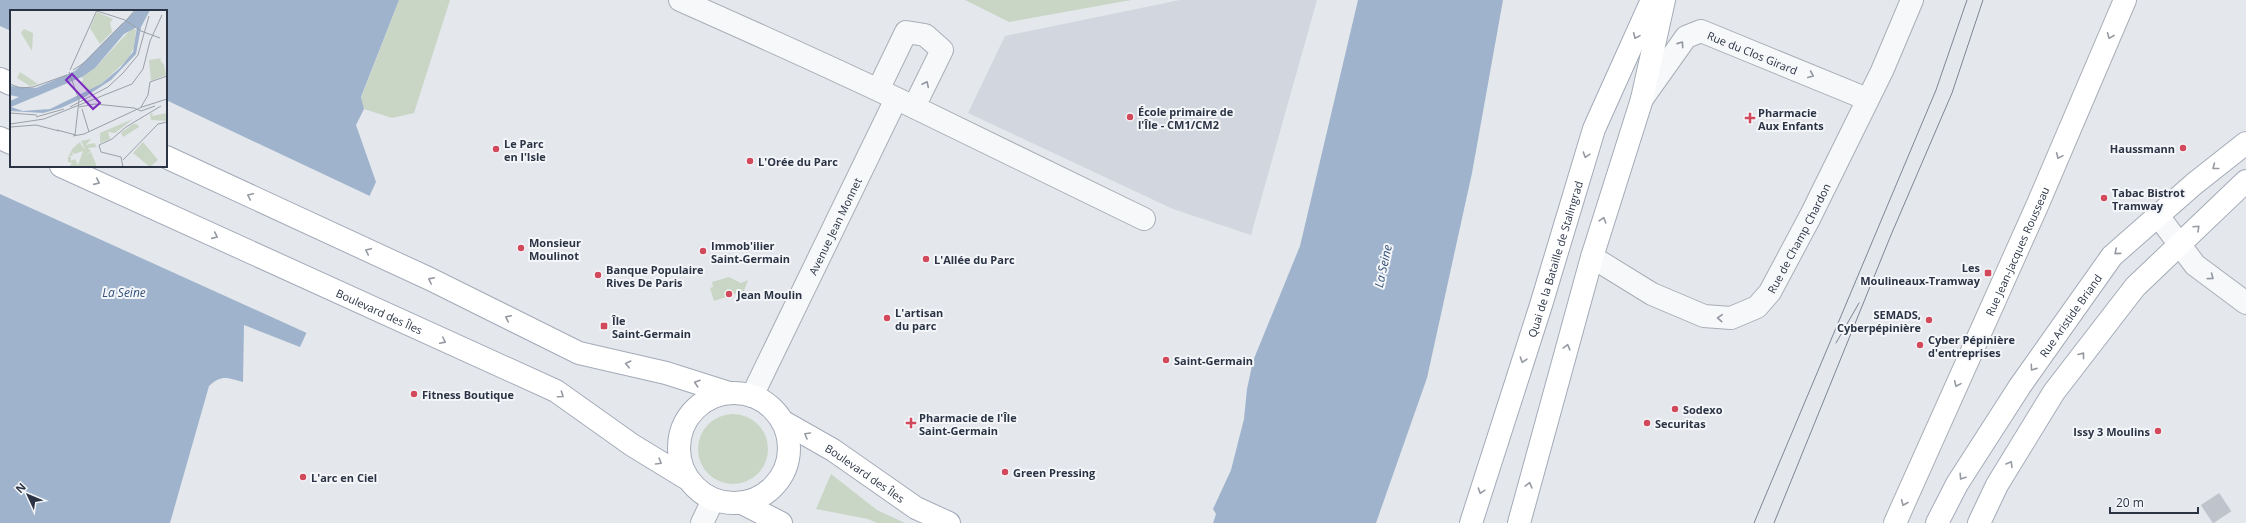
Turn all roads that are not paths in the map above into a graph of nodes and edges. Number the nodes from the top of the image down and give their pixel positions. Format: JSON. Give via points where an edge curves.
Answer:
{"nodes":[{"id":1,"x":680,"y":0,"type":"edge"},
{"id":2,"x":1652,"y":0,"type":"edge"},
{"id":3,"x":1664,"y":0,"type":"edge"},
{"id":4,"x":1912,"y":0,"type":"edge"},
{"id":5,"x":2125,"y":0,"type":"edge"},
{"id":6,"x":0,"y":79,"type":"edge"},
{"id":7,"x":10,"y":84,"type":"edge"},
{"id":8,"x":896,"y":99,"type":"junction"},
{"id":9,"x":1642,"y":99,"type":"junction"},
{"id":10,"x":1867,"y":99,"type":"junction"},
{"id":11,"x":0,"y":138,"type":"edge"},
{"id":12,"x":10,"y":143,"type":"edge"},
{"id":13,"x":2246,"y":143,"type":"edge"},
{"id":14,"x":167,"y":157,"type":"edge"},
{"id":15,"x":63,"y":167,"type":"edge"},
{"id":16,"x":2246,"y":181,"type":"edge"},
{"id":17,"x":2159,"y":216,"type":"junction"},
{"id":18,"x":1144,"y":219,"type":"dead end"},
{"id":19,"x":2179,"y":245,"type":"junction"},
{"id":20,"x":1592,"y":257,"type":"junction"},
{"id":21,"x":2246,"y":303,"type":"edge"},
{"id":22,"x":729,"y":393,"type":"junction"},
{"id":23,"x":752,"y":396,"type":"junction"},
{"id":24,"x":782,"y":421,"type":"junction"},
{"id":25,"x":686,"y":478,"type":"junction"},
{"id":26,"x":713,"y":500,"type":"junction"},
{"id":27,"x":742,"y":503,"type":"junction"},
{"id":28,"x":702,"y":523,"type":"edge"},
{"id":29,"x":781,"y":523,"type":"edge"},
{"id":30,"x":949,"y":523,"type":"edge"},
{"id":31,"x":1471,"y":523,"type":"edge"},
{"id":32,"x":1518,"y":523,"type":"edge"},
{"id":33,"x":1895,"y":523,"type":"edge"},
{"id":34,"x":1936,"y":523,"type":"edge"},
{"id":35,"x":1979,"y":523,"type":"edge"}],
"edges":[{"from":1,"to":8,"type":"street","via":[[817,60]]},
{"from":2,"to":31,"type":"main road","name":"Quai de la Bataille de Stalingrad","one_way":true,"via":[[1594,129]]},
{"from":3,"to":9,"type":"main road"},
{"from":4,"to":10,"type":"street","name":"Rue de Champ Chardon"},
{"from":5,"to":33,"type":"main road","name":"Rue Jean-Jacques Rousseau","one_way":true},
{"from":6,"to":7,"type":"main road"},
{"from":8,"to":18,"type":"street"},
{"from":8,"to":23,"type":"street","name":"Avenue Jean Monnet"},
{"from":9,"to":10,"type":"street","name":"Rue du Clos Girard","one_way":true,"via":[[1686,37],[1701,31]]},
{"from":20,"to":9,"type":"main road","one_way":true},
{"from":10,"to":20,"type":"street","name":"Rue de Champ Chardon","one_way":true,"via":[[1806,224],[1770,292],[1757,307],[1731,318],[1704,316],[1652,294]]},
{"from":11,"to":12,"type":"main road"},
{"from":13,"to":17,"type":"main road","name":"Rue Aristide Briand","one_way":true,"via":[[2194,184]]},
{"from":22,"to":14,"type":"main road","one_way":true,"via":[[666,373],[579,353],[403,267]]},
{"from":15,"to":25,"type":"main road","name":"Boulevard des Îles","one_way":true,"via":[[556,391],[632,445]]},
{"from":19,"to":16,"type":"main road","one_way":true},
{"from":17,"to":19,"type":"street"},
{"from":17,"to":34,"type":"main road","name":"Rue Aristide Briand","one_way":true,"via":[[2112,256],[2020,386],[1957,484]]},
{"from":19,"to":21,"type":"street","one_way":true,"via":[[2195,265]]},
{"from":35,"to":19,"type":"main road","one_way":true,"via":[[1997,485],[2054,392],[2135,287]]},
{"from":32,"to":20,"type":"main road","one_way":true},
{"from":22,"to":23,"type":"main road"},
{"from":22,"to":25,"type":"main road","via":[[710,398],[695,409],[684,424],[679,442],[679,460]]},
{"from":23,"to":24,"type":"main road","via":[[769,406]]},
{"from":24,"to":27,"type":"main road","via":[[789,441],[787,462],[778,482],[762,496]]},
{"from":30,"to":24,"type":"main road","name":"Boulevard des Îles","one_way":true,"via":[[916,508],[833,450]]},
{"from":25,"to":26,"type":"main road","via":[[698,491]]},
{"from":26,"to":27,"type":"main road"},
{"from":26,"to":28,"type":"street"},
{"from":27,"to":29,"type":"main road"}]}
